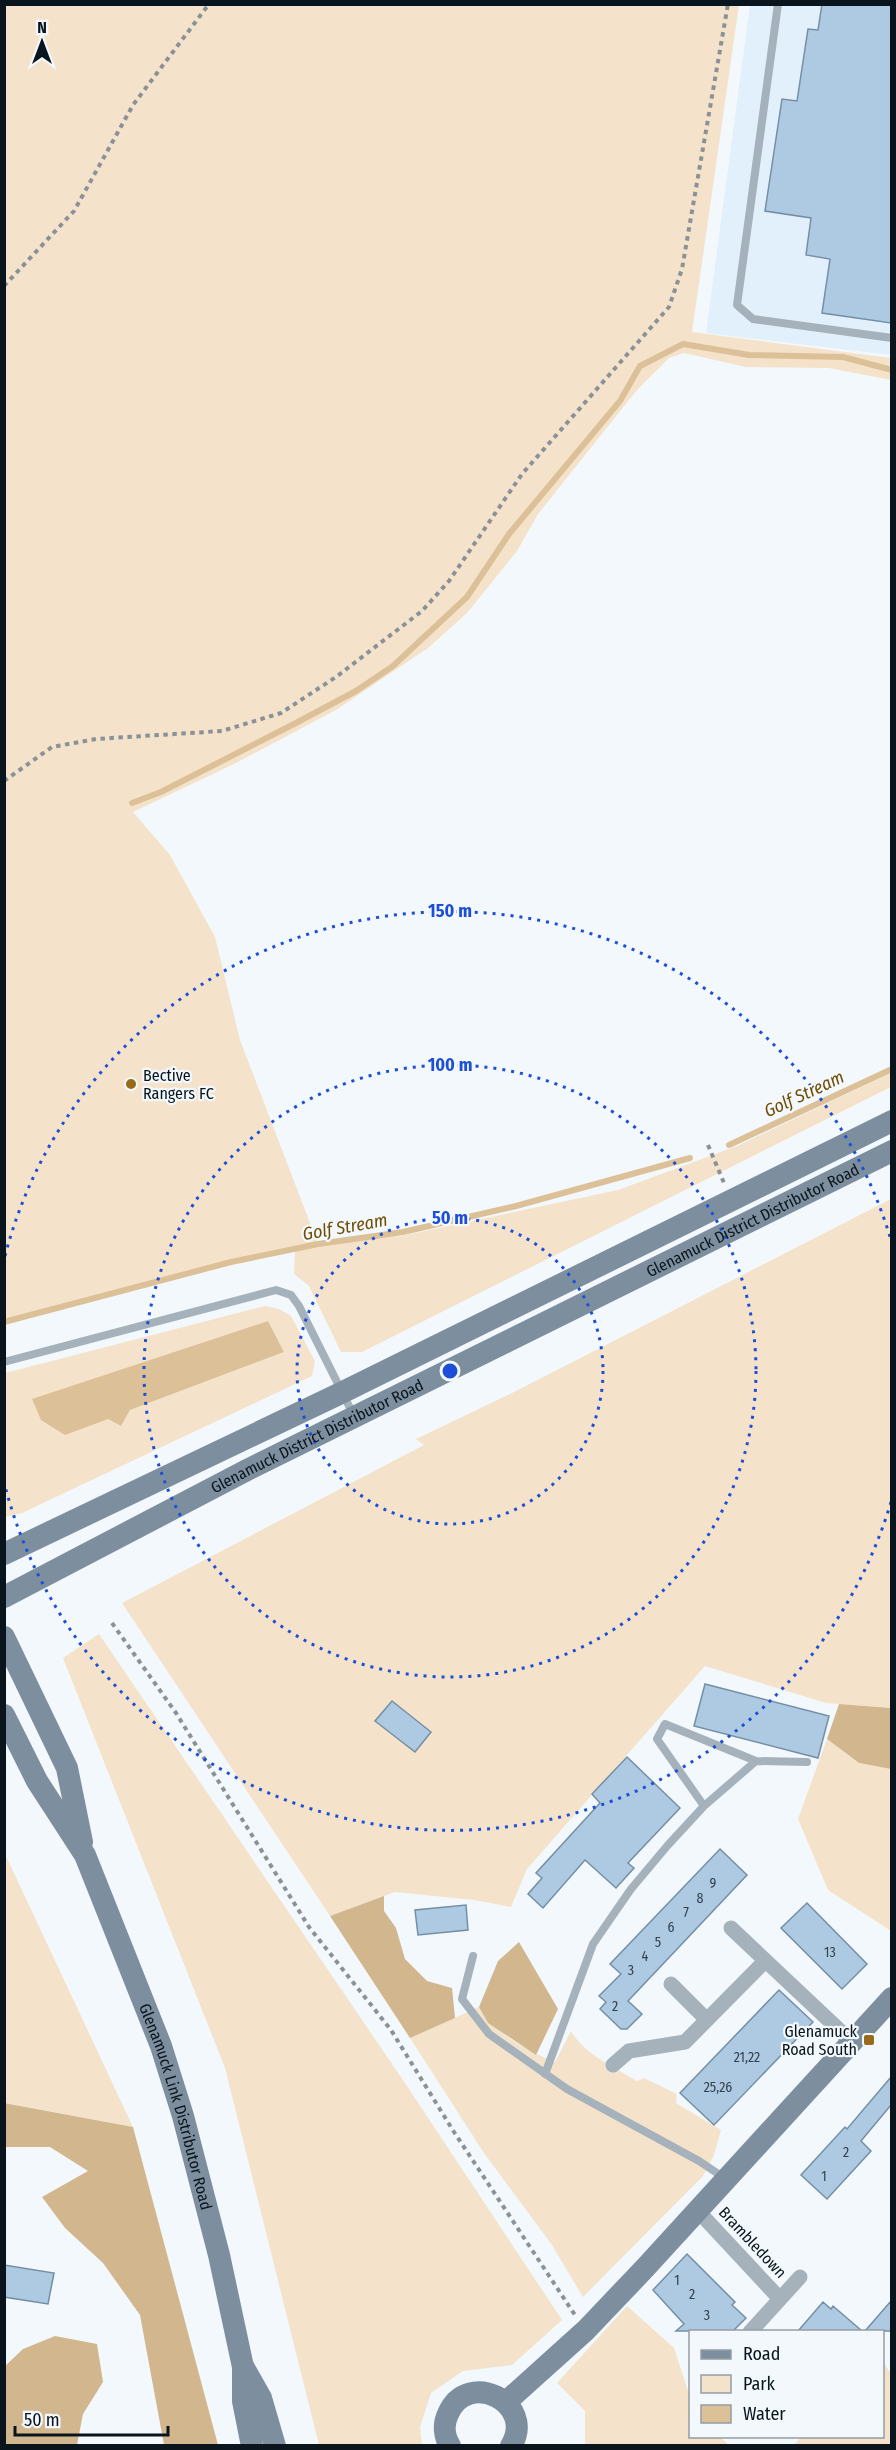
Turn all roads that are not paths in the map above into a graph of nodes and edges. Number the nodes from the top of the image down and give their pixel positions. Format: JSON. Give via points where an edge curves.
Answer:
{"nodes":[{"id":1,"x":778,"y":4,"type":"edge"},
{"id":2,"x":891,"y":338,"type":"edge"},
{"id":3,"x":891,"y":1121,"type":"edge"},
{"id":4,"x":891,"y":1151,"type":"edge"},
{"id":5,"x":4,"y":1362,"type":"edge"},
{"id":6,"x":341,"y":1393,"type":"junction"},
{"id":7,"x":354,"y":1417,"type":"junction"},
{"id":8,"x":4,"y":1554,"type":"edge"},
{"id":9,"x":4,"y":1597,"type":"edge"},
{"id":10,"x":4,"y":1637,"type":"edge"},
{"id":11,"x":4,"y":1715,"type":"edge"},
{"id":12,"x":756,"y":1761,"type":"junction"},
{"id":13,"x":807,"y":1762,"type":"dead end"},
{"id":14,"x":704,"y":1806,"type":"junction"},
{"id":15,"x":85,"y":1855,"type":"junction"},
{"id":16,"x":731,"y":1928,"type":"dead end"},
{"id":17,"x":472,"y":1956,"type":"dead end"},
{"id":18,"x":765,"y":1960,"type":"junction"},
{"id":19,"x":671,"y":1984,"type":"dead end"},
{"id":20,"x":891,"y":1998,"type":"edge"},
{"id":21,"x":707,"y":2020,"type":"junction"},
{"id":22,"x":852,"y":2042,"type":"junction"},
{"id":23,"x":613,"y":2065,"type":"dead end"},
{"id":24,"x":545,"y":2074,"type":"junction"},
{"id":25,"x":727,"y":2180,"type":"junction"},
{"id":26,"x":698,"y":2211,"type":"junction"},
{"id":27,"x":800,"y":2277,"type":"dead end"},
{"id":28,"x":780,"y":2299,"type":"junction"},
{"id":29,"x":751,"y":2330,"type":"edge"},
{"id":30,"x":243,"y":2367,"type":"junction"},
{"id":31,"x":506,"y":2402,"type":"junction"},
{"id":32,"x":252,"y":2445,"type":"edge"},
{"id":33,"x":275,"y":2445,"type":"edge"},
{"id":34,"x":450,"y":2445,"type":"edge"},
{"id":35,"x":511,"y":2445,"type":"edge"}],
"edges":[{"from":1,"to":2,"type":"lane","via":[[737,305],[753,319]]},
{"from":3,"to":6,"type":"main road","name":"Glenamuck District Distributor Road"},
{"from":4,"to":7,"type":"main road","name":"Glenamuck District Distributor Road"},
{"from":5,"to":6,"type":"lane","via":[[276,1290],[291,1295],[299,1306]]},
{"from":6,"to":7,"type":"lane"},
{"from":6,"to":8,"type":"main road","name":"Glenamuck District Distributor Road"},
{"from":7,"to":9,"type":"main road","name":"Glenamuck District Distributor Road"},
{"from":10,"to":15,"type":"main road","name":"Glenamuck Link Distributor Road","via":[[67,1768]]},
{"from":11,"to":15,"type":"main road","name":"Glenamuck Link Distributor Road","via":[[37,1781]]},
{"from":12,"to":13,"type":"lane"},
{"from":12,"to":14,"type":"lane"},
{"from":12,"to":14,"type":"lane","via":[[665,1724],[657,1739]]},
{"from":14,"to":24,"type":"lane","via":[[632,1889],[593,1944]]},
{"from":15,"to":30,"type":"main road","name":"Glenamuck Link Distributor Road","via":[[141,1993],[183,2116]]},
{"from":16,"to":18,"type":"street"},
{"from":17,"to":24,"type":"lane","via":[[462,1999],[489,2034]]},
{"from":18,"to":21,"type":"street"},
{"from":18,"to":22,"type":"street"},
{"from":19,"to":21,"type":"street"},
{"from":20,"to":22,"type":"main road"},
{"from":21,"to":23,"type":"street","via":[[685,2042],[629,2051]]},
{"from":22,"to":25,"type":"main road"},
{"from":24,"to":25,"type":"lane"},
{"from":25,"to":26,"type":"main road"},
{"from":26,"to":28,"type":"street","name":"Brambledown"},
{"from":26,"to":31,"type":"main road","via":[[586,2330]]},
{"from":27,"to":28,"type":"street","name":"Brambledown"},
{"from":28,"to":29,"type":"street","name":"Brambledown"},
{"from":30,"to":32,"type":"main road","name":"Glenamuck Link Distributor Road","via":[[243,2401]]},
{"from":30,"to":33,"type":"main road","name":"Glenamuck Link Distributor Road","via":[[261,2398]]},
{"from":31,"to":34,"type":"main road","via":[[492,2392],[480,2391],[458,2399],[446,2419]]},
{"from":31,"to":35,"type":"main road","via":[[516,2423]]}]}
